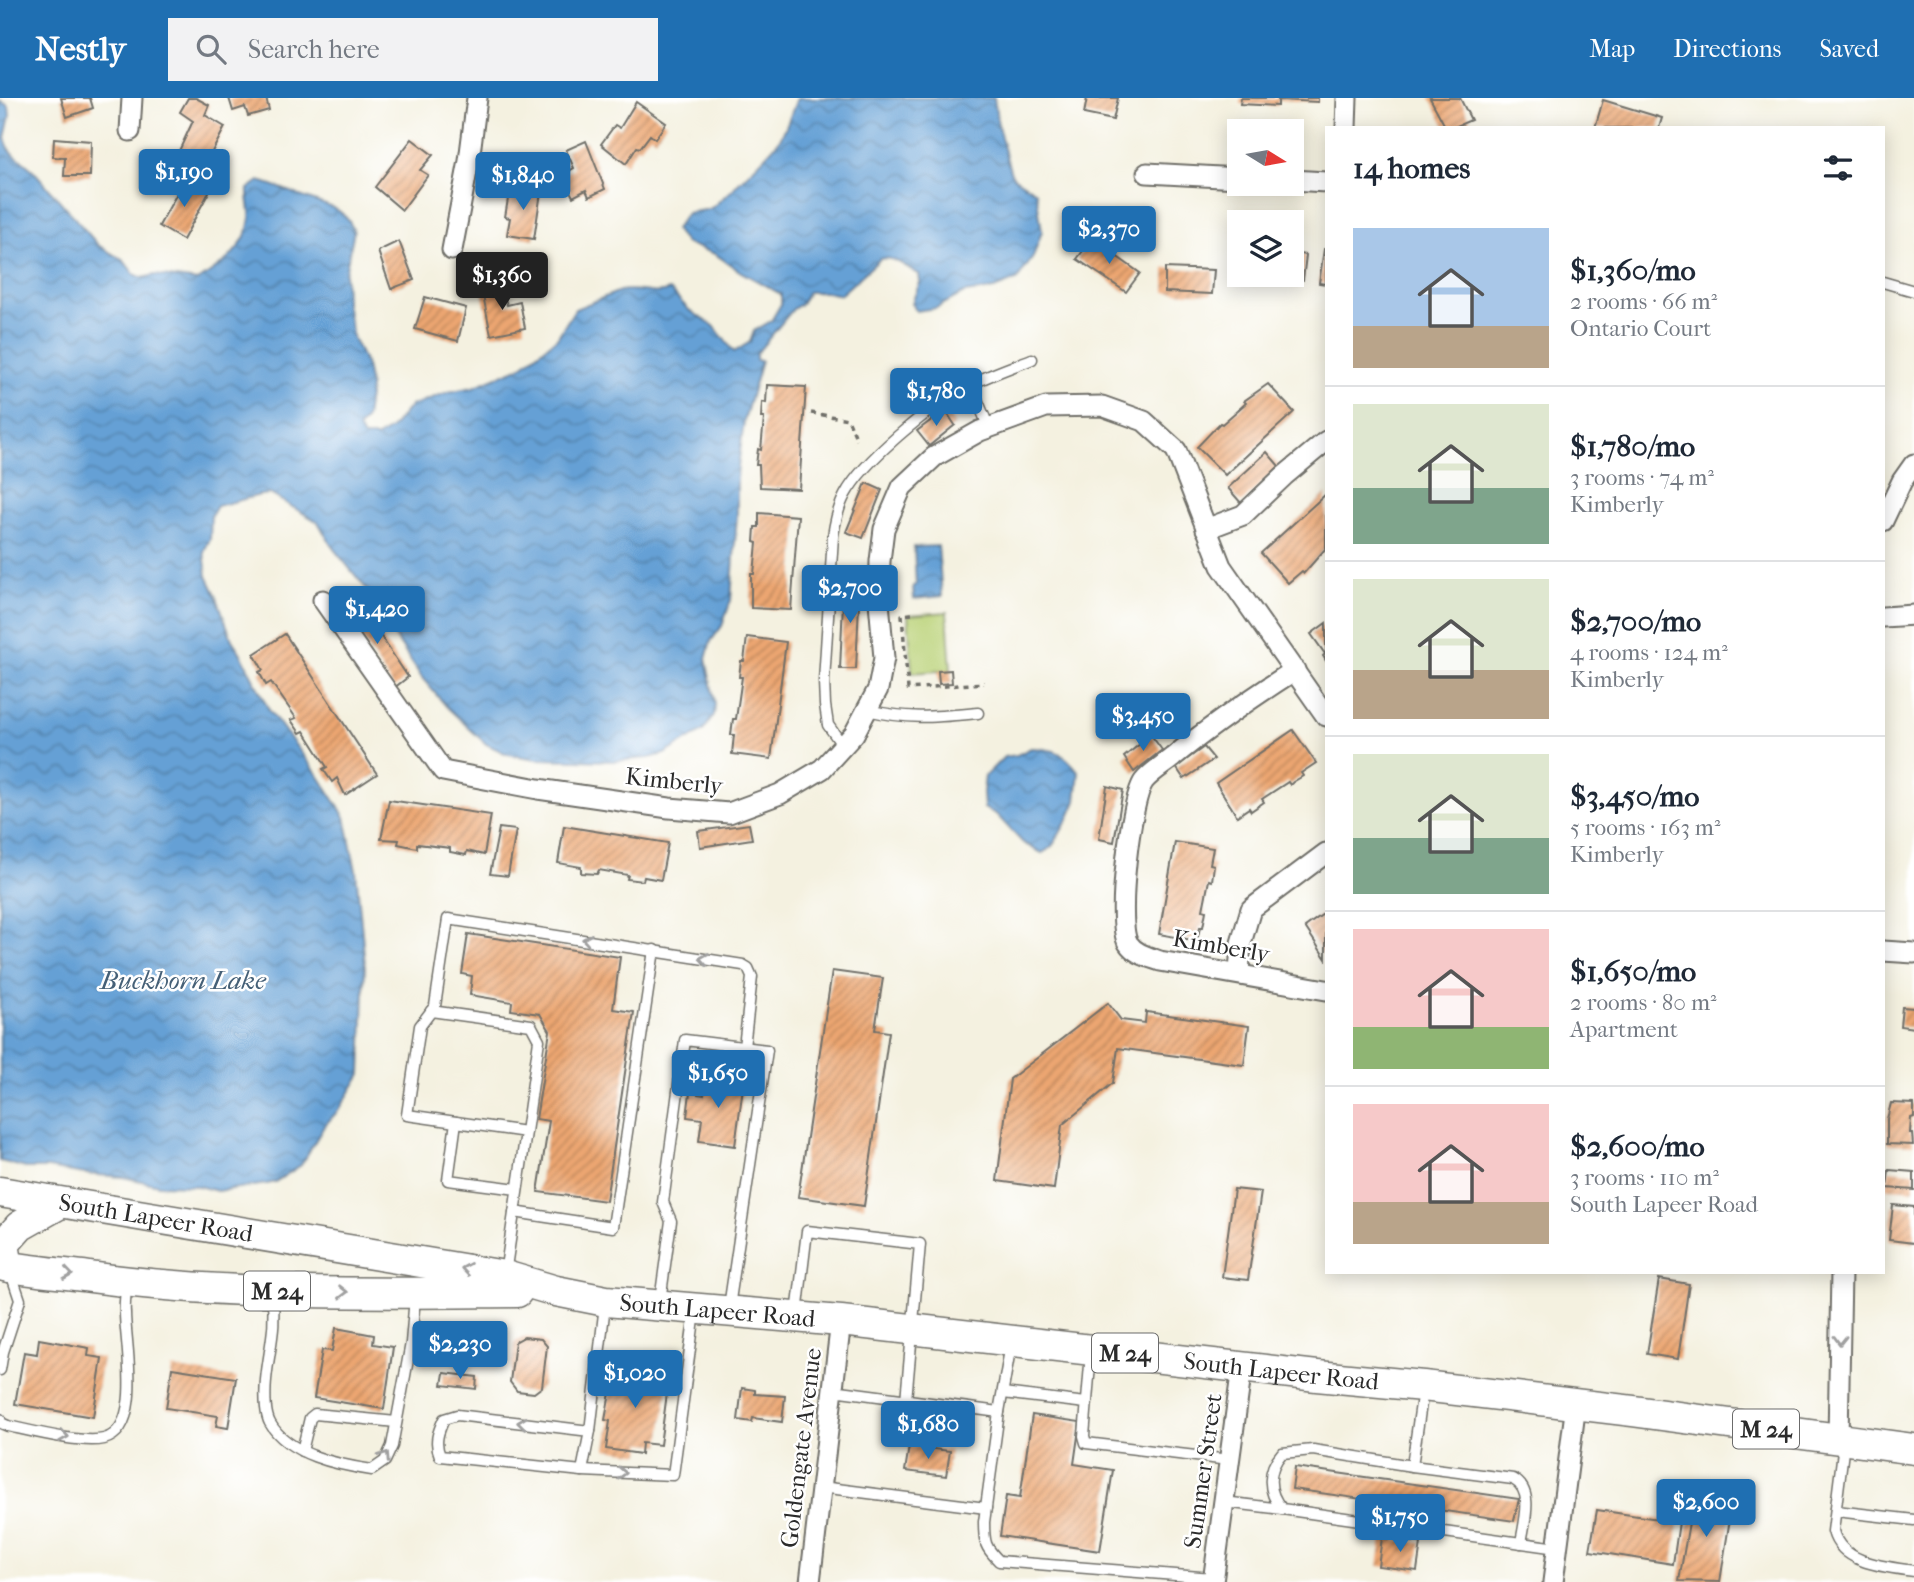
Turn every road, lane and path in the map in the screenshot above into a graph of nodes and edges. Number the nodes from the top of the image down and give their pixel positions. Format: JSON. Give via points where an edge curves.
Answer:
{"nodes":[{"id":1,"x":132,"y":98,"type":"edge"},
{"id":2,"x":477,"y":98,"type":"edge"},
{"id":3,"x":1347,"y":98,"type":"edge"},
{"id":4,"x":1346,"y":126,"type":"edge"},
{"id":5,"x":130,"y":131,"type":"dead end"},
{"id":6,"x":1147,"y":173,"type":"dead end"},
{"id":7,"x":1227,"y":176,"type":"edge"},
{"id":8,"x":1304,"y":181,"type":"edge"},
{"id":9,"x":1325,"y":182,"type":"edge"},
{"id":10,"x":452,"y":250,"type":"dead end"},
{"id":11,"x":1885,"y":283,"type":"edge"},
{"id":12,"x":1914,"y":291,"type":"edge"},
{"id":13,"x":1032,"y":359,"type":"dead end"},
{"id":14,"x":971,"y":385,"type":"junction"},
{"id":15,"x":811,"y":413,"type":"dead end"},
{"id":16,"x":989,"y":428,"type":"junction"},
{"id":17,"x":857,"y":440,"type":"dead end"},
{"id":18,"x":1325,"y":442,"type":"edge"},
{"id":19,"x":1914,"y":464,"type":"edge"},
{"id":20,"x":1885,"y":517,"type":"edge"},
{"id":21,"x":1206,"y":529,"type":"junction"},
{"id":22,"x":323,"y":600,"type":"dead end"},
{"id":23,"x":912,"y":614,"type":"dead end"},
{"id":24,"x":1914,"y":615,"type":"edge"},
{"id":25,"x":1885,"y":617,"type":"edge"},
{"id":26,"x":1295,"y":670,"type":"junction"},
{"id":27,"x":984,"y":683,"type":"dead end"},
{"id":28,"x":867,"y":710,"type":"junction"},
{"id":29,"x":978,"y":713,"type":"dead end"},
{"id":30,"x":1325,"y":715,"type":"edge"},
{"id":31,"x":843,"y":746,"type":"junction"},
{"id":32,"x":1325,"y":854,"type":"edge"},
{"id":33,"x":654,"y":950,"type":"junction"},
{"id":34,"x":1885,"y":951,"type":"edge"},
{"id":35,"x":1914,"y":953,"type":"edge"},
{"id":36,"x":1239,"y":974,"type":"junction"},
{"id":37,"x":1325,"y":990,"type":"edge"},
{"id":38,"x":431,"y":1011,"type":"junction"},
{"id":39,"x":744,"y":1047,"type":"junction"},
{"id":40,"x":456,"y":1122,"type":"junction"},
{"id":41,"x":526,"y":1132,"type":"junction"},
{"id":42,"x":517,"y":1189,"type":"junction"},
{"id":43,"x":0,"y":1192,"type":"edge"},
{"id":44,"x":60,"y":1203,"type":"junction"},
{"id":45,"x":514,"y":1212,"type":"junction"},
{"id":46,"x":4,"y":1266,"type":"edge"},
{"id":47,"x":1841,"y":1274,"type":"edge"},
{"id":48,"x":505,"y":1276,"type":"junction"},
{"id":49,"x":127,"y":1282,"type":"junction"},
{"id":50,"x":272,"y":1291,"type":"junction"},
{"id":51,"x":556,"y":1291,"type":"junction"},
{"id":52,"x":415,"y":1293,"type":"junction"},
{"id":53,"x":606,"y":1301,"type":"junction"},
{"id":54,"x":659,"y":1305,"type":"junction"},
{"id":55,"x":695,"y":1308,"type":"junction"},
{"id":56,"x":729,"y":1311,"type":"junction"},
{"id":57,"x":797,"y":1317,"type":"junction"},
{"id":58,"x":842,"y":1321,"type":"junction"},
{"id":59,"x":913,"y":1329,"type":"junction"},
{"id":60,"x":1011,"y":1340,"type":"junction"},
{"id":61,"x":1091,"y":1349,"type":"junction"},
{"id":62,"x":1242,"y":1367,"type":"junction"},
{"id":63,"x":0,"y":1370,"type":"edge"},
{"id":64,"x":1423,"y":1386,"type":"junction"},
{"id":65,"x":833,"y":1390,"type":"junction"},
{"id":66,"x":1003,"y":1393,"type":"junction"},
{"id":67,"x":905,"y":1400,"type":"junction"},
{"id":68,"x":1086,"y":1403,"type":"junction"},
{"id":69,"x":1576,"y":1404,"type":"junction"},
{"id":70,"x":999,"y":1412,"type":"junction"},
{"id":71,"x":0,"y":1419,"type":"edge"},
{"id":72,"x":396,"y":1422,"type":"junction"},
{"id":73,"x":590,"y":1431,"type":"junction"},
{"id":74,"x":1842,"y":1440,"type":"junction"},
{"id":75,"x":1914,"y":1449,"type":"edge"},
{"id":76,"x":302,"y":1451,"type":"junction"},
{"id":77,"x":1229,"y":1460,"type":"junction"},
{"id":78,"x":1412,"y":1465,"type":"junction"},
{"id":79,"x":582,"y":1471,"type":"junction"},
{"id":80,"x":821,"y":1487,"type":"junction"},
{"id":81,"x":1224,"y":1502,"type":"junction"},
{"id":82,"x":986,"y":1508,"type":"junction"},
{"id":83,"x":1282,"y":1509,"type":"junction"},
{"id":84,"x":1836,"y":1511,"type":"junction"},
{"id":85,"x":1914,"y":1520,"type":"edge"},
{"id":86,"x":1521,"y":1543,"type":"junction"},
{"id":87,"x":1558,"y":1548,"type":"junction"},
{"id":88,"x":1914,"y":1571,"type":"edge"},
{"id":89,"x":1213,"y":1580,"type":"edge"},
{"id":90,"x":810,"y":1582,"type":"edge"},
{"id":91,"x":1553,"y":1582,"type":"edge"}],
"edges":[{"from":1,"to":5,"type":"street"},
{"from":2,"to":10,"type":"street"},
{"from":3,"to":4,"type":"street"},
{"from":6,"to":7,"type":"street"},
{"from":8,"to":9,"type":"street"},
{"from":11,"to":12,"type":"lane"},
{"from":13,"to":14,"type":"lane"},
{"from":14,"to":16,"type":"lane"},
{"from":14,"to":31,"type":"lane","via":[[867,465],[845,495],[836,518],[824,681],[828,725]]},
{"from":15,"to":17,"type":"path","via":[[848,419]]},
{"from":16,"to":21,"type":"street","name":"Kimberly","via":[[1046,407],[1102,406],[1144,421],[1176,450]]},
{"from":16,"to":28,"type":"street","name":"Kimberly","via":[[934,457],[902,487],[884,529],[879,602],[884,658],[878,689]]},
{"from":18,"to":21,"type":"street","via":[[1243,515]]},
{"from":19,"to":20,"type":"street"},
{"from":21,"to":26,"type":"street","name":"Kimberly","via":[[1232,584]]},
{"from":22,"to":31,"type":"street","name":"Kimberly","via":[[443,771],[538,789],[729,813],[780,794],[822,769]]},
{"from":23,"to":27,"type":"path","via":[[902,615],[908,689]]},
{"from":24,"to":25,"type":"street"},
{"from":26,"to":30,"type":"street","name":"Kimberly"},
{"from":26,"to":36,"type":"street","name":"Kimberly","via":[[1246,701],[1144,781],[1132,824],[1122,923],[1129,943],[1140,954],[1160,961]]},
{"from":28,"to":29,"type":"lane","via":[[920,719]]},
{"from":28,"to":31,"type":"street","name":"Kimberly"},
{"from":32,"to":36,"type":"street","via":[[1251,909],[1241,943]]},
{"from":33,"to":38,"type":"lane","one_way":true,"via":[[448,919]]},
{"from":39,"to":33,"type":"lane","one_way":true,"via":[[751,972],[743,965]]},
{"from":33,"to":45,"type":"lane","via":[[613,1227]]},
{"from":34,"to":35,"type":"street"},
{"from":36,"to":37,"type":"street","name":"Kimberly"},
{"from":38,"to":40,"type":"lane","via":[[420,1026],[407,1115]]},
{"from":38,"to":41,"type":"lane","via":[[531,1025],[539,1040]]},
{"from":39,"to":54,"type":"lane","via":[[685,1040],[663,1202],[671,1221]]},
{"from":39,"to":56,"type":"lane","via":[[767,1050]]},
{"from":40,"to":41,"type":"lane"},
{"from":40,"to":42,"type":"lane","via":[[448,1180]]},
{"from":41,"to":42,"type":"lane"},
{"from":42,"to":45,"type":"lane"},
{"from":43,"to":44,"type":"main road","name":"South Lapeer Road","number":"M 24"},
{"from":44,"to":46,"type":"main road","via":[[20,1226],[4,1244]]},
{"from":48,"to":44,"type":"main road","name":"South Lapeer Road","number":"M 24","one_way":true},
{"from":45,"to":48,"type":"lane"},
{"from":46,"to":49,"type":"main road","name":"South Lapeer Road","number":"M 24","one_way":true},
{"from":46,"to":63,"type":"lane","via":[[20,1300]]},
{"from":47,"to":74,"type":"street","one_way":true},
{"from":48,"to":51,"type":"main road","name":"South Lapeer Road","number":"M 24"},
{"from":49,"to":50,"type":"main road","name":"South Lapeer Road","number":"M 24"},
{"from":71,"to":49,"type":"lane","one_way":true,"via":[[16,1428],[90,1440],[114,1435],[121,1428],[129,1390]]},
{"from":50,"to":52,"type":"main road","name":"South Lapeer Road","number":"M 24","one_way":true},
{"from":50,"to":76,"type":"lane","via":[[276,1319],[266,1403],[270,1422]]},
{"from":51,"to":52,"type":"main road","name":"South Lapeer Road","number":"M 24"},
{"from":51,"to":53,"type":"main road","name":"South Lapeer Road","number":"M 24"},
{"from":52,"to":72,"type":"lane"},
{"from":53,"to":54,"type":"main road","name":"South Lapeer Road","number":"M 24"},
{"from":53,"to":73,"type":"lane"},
{"from":54,"to":55,"type":"main road","name":"South Lapeer Road","number":"M 24"},
{"from":55,"to":56,"type":"main road","name":"South Lapeer Road","number":"M 24"},
{"from":79,"to":55,"type":"lane","one_way":true,"via":[[673,1475]]},
{"from":56,"to":57,"type":"main road","name":"South Lapeer Road","number":"M 24"},
{"from":57,"to":58,"type":"main road","name":"South Lapeer Road","number":"M 24"},
{"from":57,"to":59,"type":"lane","via":[[807,1231],[920,1244]]},
{"from":58,"to":59,"type":"main road","name":"South Lapeer Road","number":"M 24"},
{"from":58,"to":65,"type":"street","name":"Goldengate Avenue"},
{"from":59,"to":60,"type":"main road","name":"South Lapeer Road","number":"M 24"},
{"from":59,"to":67,"type":"lane"},
{"from":60,"to":61,"type":"main road","name":"South Lapeer Road","number":"M 24"},
{"from":60,"to":66,"type":"lane"},
{"from":61,"to":62,"type":"main road","name":"South Lapeer Road","number":"M 24"},
{"from":61,"to":68,"type":"lane"},
{"from":62,"to":64,"type":"main road","name":"South Lapeer Road","number":"M 24"},
{"from":62,"to":77,"type":"street","name":"Summer Street"},
{"from":64,"to":69,"type":"main road","name":"South Lapeer Road","number":"M 24"},
{"from":64,"to":78,"type":"lane"},
{"from":65,"to":67,"type":"lane"},
{"from":65,"to":80,"type":"street","name":"Goldengate Avenue"},
{"from":66,"to":68,"type":"lane"},
{"from":66,"to":70,"type":"lane"},
{"from":67,"to":70,"type":"lane"},
{"from":68,"to":77,"type":"lane","via":[[1086,1443]]},
{"from":69,"to":74,"type":"main road","name":"South Lapeer Road","number":"M 24"},
{"from":69,"to":87,"type":"street"},
{"from":70,"to":82,"type":"lane"},
{"from":72,"to":76,"type":"lane","via":[[315,1414]]},
{"from":76,"to":72,"type":"lane","one_way":true,"via":[[343,1466],[372,1470],[392,1446]]},
{"from":73,"to":79,"type":"lane"},
{"from":73,"to":79,"type":"lane","one_way":true,"via":[[457,1415],[444,1419],[437,1440],[440,1456]]},
{"from":74,"to":75,"type":"main road","number":"M 24"},
{"from":74,"to":84,"type":"lane"},
{"from":77,"to":81,"type":"street","name":"Summer Street"},
{"from":78,"to":83,"type":"lane","via":[[1313,1450],[1282,1453],[1270,1478],[1273,1499]]},
{"from":78,"to":86,"type":"lane","via":[[1520,1483],[1527,1502]]},
{"from":80,"to":82,"type":"lane"},
{"from":80,"to":90,"type":"street","name":"Goldengate Avenue"},
{"from":81,"to":83,"type":"lane"},
{"from":81,"to":89,"type":"street","name":"Summer Street"},
{"from":82,"to":89,"type":"lane","via":[[984,1538],[999,1561]]},
{"from":83,"to":86,"type":"lane"},
{"from":84,"to":85,"type":"lane"},
{"from":84,"to":88,"type":"lane","via":[[1833,1531],[1841,1548],[1880,1566]]},
{"from":86,"to":87,"type":"lane"},
{"from":87,"to":91,"type":"street"}]}
